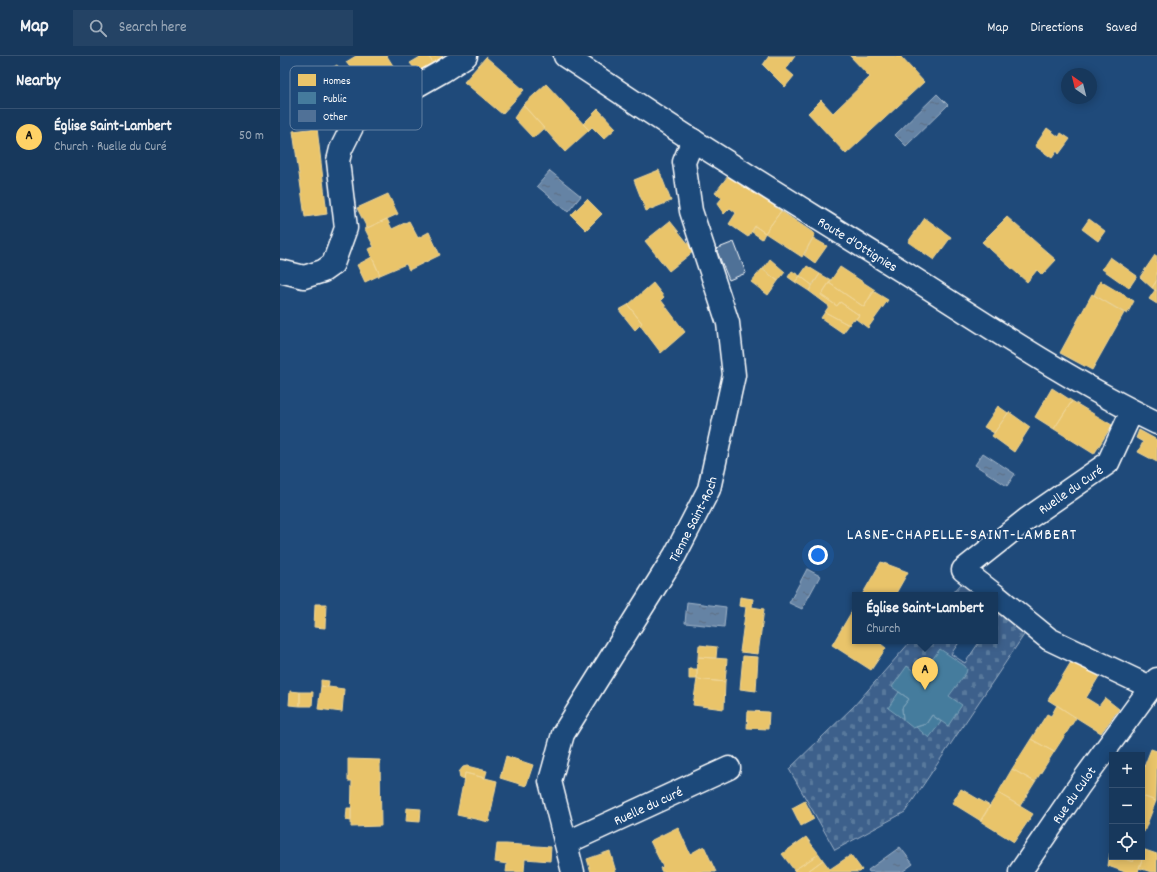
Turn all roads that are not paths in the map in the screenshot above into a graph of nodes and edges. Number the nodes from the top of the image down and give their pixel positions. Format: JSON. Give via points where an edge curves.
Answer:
{"nodes":[{"id":1,"x":466,"y":56,"type":"edge"},
{"id":2,"x":565,"y":56,"type":"edge"},
{"id":3,"x":422,"y":83,"type":"edge"},
{"id":4,"x":350,"y":130,"type":"edge"},
{"id":5,"x":692,"y":140,"type":"junction"},
{"id":6,"x":280,"y":271,"type":"edge"},
{"id":7,"x":1132,"y":411,"type":"junction"},
{"id":8,"x":1157,"y":423,"type":"edge"},
{"id":9,"x":991,"y":592,"type":"edge"},
{"id":10,"x":998,"y":597,"type":"edge"},
{"id":11,"x":1153,"y":683,"type":"edge"},
{"id":12,"x":729,"y":768,"type":"dead end"},
{"id":13,"x":566,"y":843,"type":"junction"},
{"id":14,"x":573,"y":872,"type":"edge"},
{"id":15,"x":1020,"y":872,"type":"edge"}],
"edges":[{"from":1,"to":3,"type":"street"},
{"from":2,"to":5,"type":"street","name":"Route d'Ottignies"},
{"from":4,"to":6,"type":"street","via":[[338,160],[346,228],[333,264],[323,271],[304,277]]},
{"from":5,"to":7,"type":"street","name":"Route d'Ottignies","via":[[1019,346]]},
{"from":5,"to":13,"type":"street","name":"Tienne Saint-Roch","via":[[684,162],[691,211],[728,323],[733,382],[709,489],[671,561],[563,734],[550,781]]},
{"from":7,"to":8,"type":"street","name":"Route d'Ottignies"},
{"from":7,"to":9,"type":"street","name":"Ruelle du Curé","via":[[1108,463],[1027,519],[964,570]]},
{"from":10,"to":11,"type":"street","name":"Ruelle du Curé","via":[[1049,639]]},
{"from":11,"to":15,"type":"street","name":"Rue du Culot"},
{"from":12,"to":13,"type":"street","name":"Ruelle du curé"},
{"from":13,"to":14,"type":"street","name":"Tienne Saint-Roch"}]}
